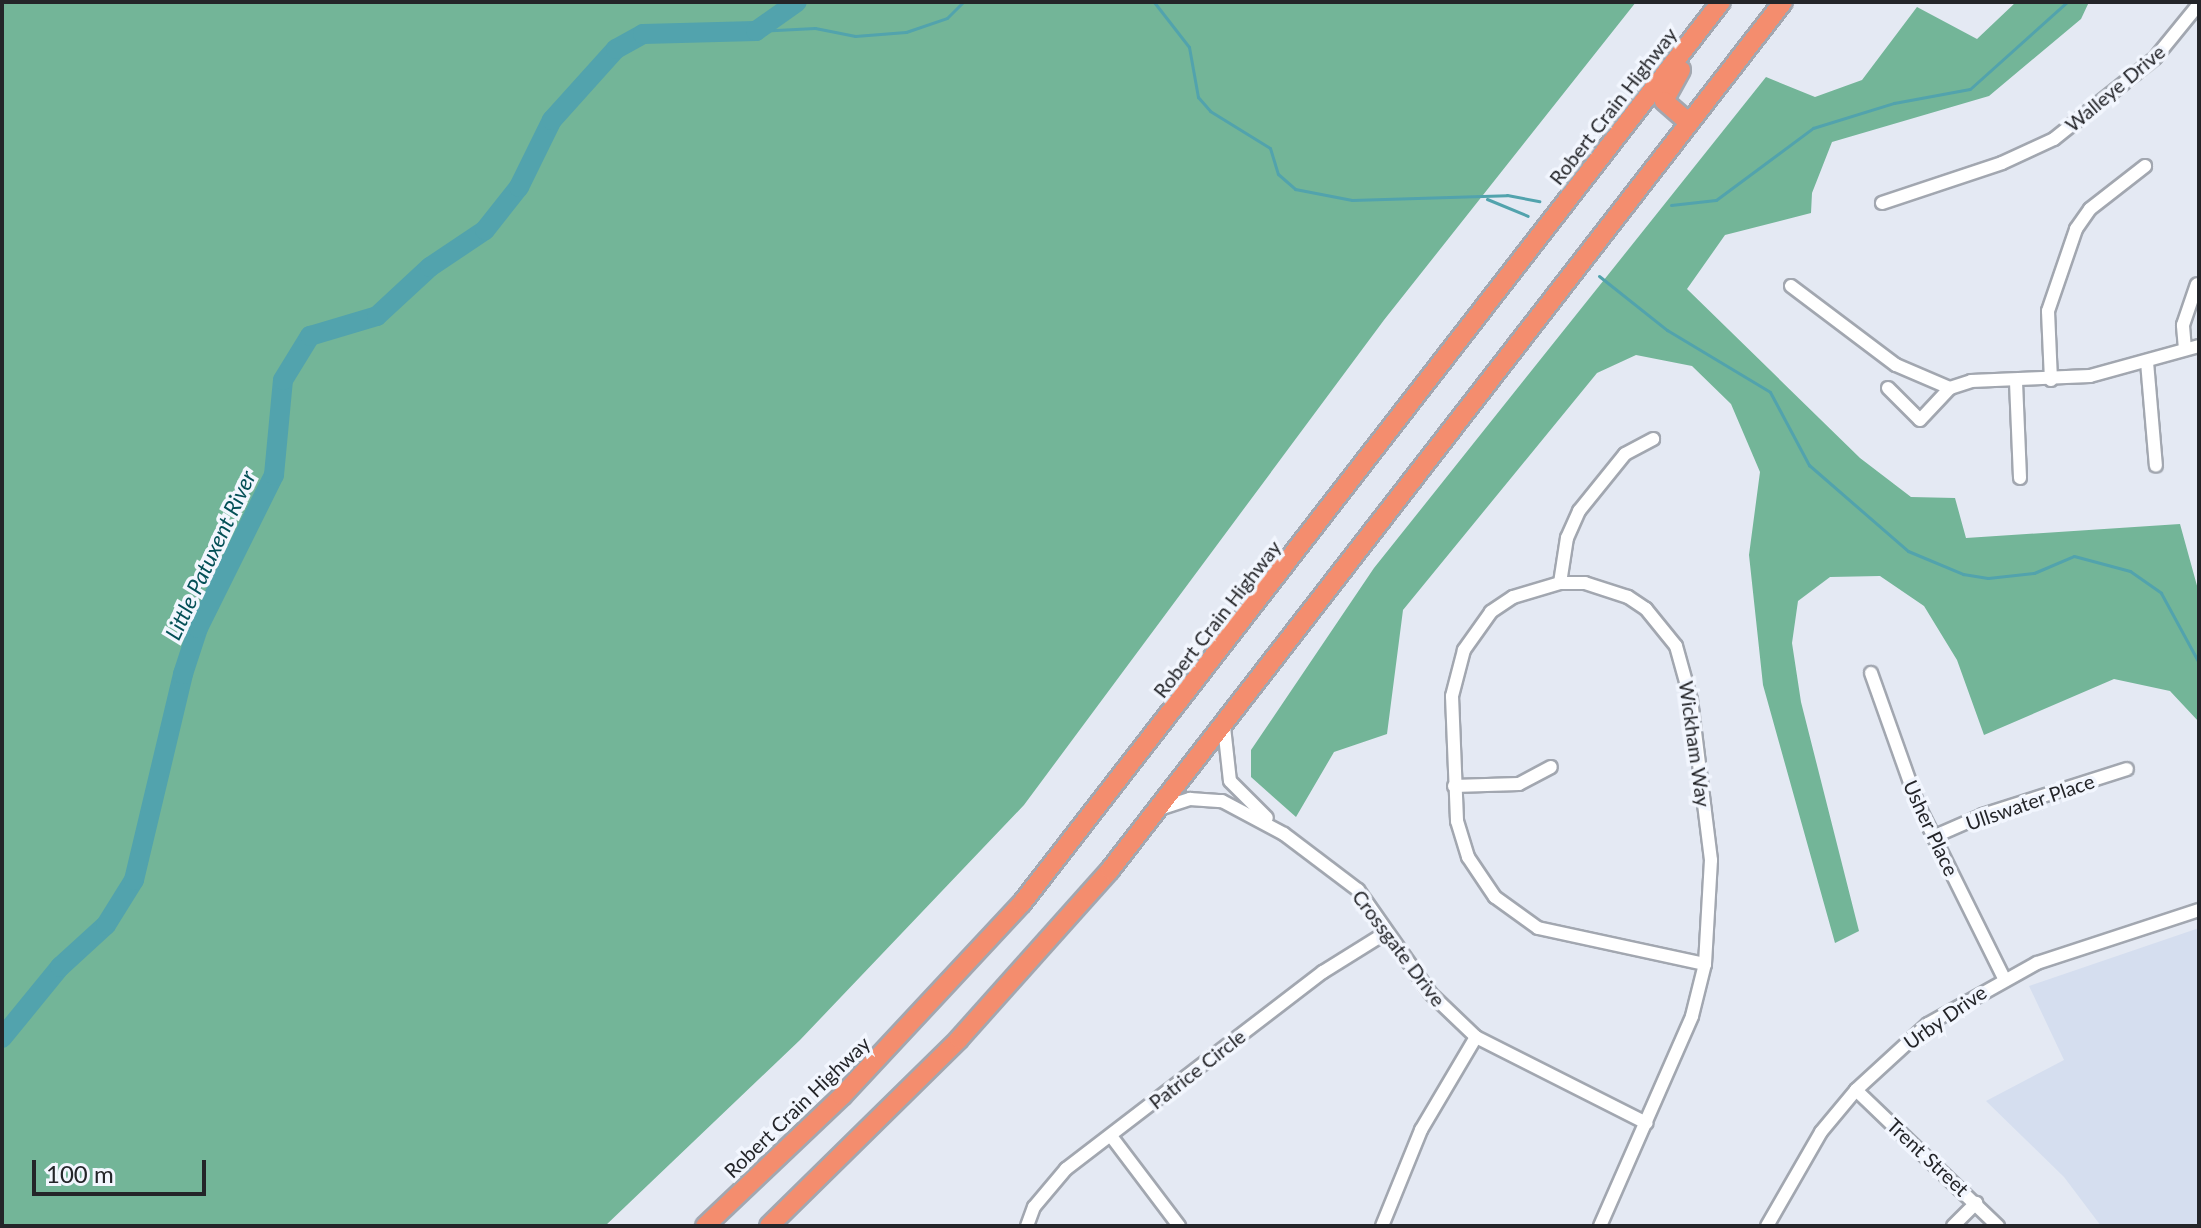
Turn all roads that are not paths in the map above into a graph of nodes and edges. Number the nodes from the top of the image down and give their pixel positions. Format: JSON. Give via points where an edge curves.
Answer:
{"nodes":[{"id":1,"x":1722,"y":2,"type":"edge"},
{"id":2,"x":1783,"y":2,"type":"edge"},
{"id":3,"x":2199,"y":4,"type":"edge"},
{"id":4,"x":1689,"y":123,"type":"junction"},
{"id":5,"x":2145,"y":166,"type":"dead end"},
{"id":6,"x":1882,"y":203,"type":"dead end"},
{"id":7,"x":2197,"y":284,"type":"dead end"},
{"id":8,"x":1791,"y":286,"type":"dead end"},
{"id":9,"x":2199,"y":346,"type":"edge"},
{"id":10,"x":2185,"y":349,"type":"junction"},
{"id":11,"x":2147,"y":362,"type":"junction"},
{"id":12,"x":2051,"y":380,"type":"junction"},
{"id":13,"x":2016,"y":382,"type":"junction"},
{"id":14,"x":1888,"y":388,"type":"dead end"},
{"id":15,"x":1950,"y":388,"type":"junction"},
{"id":16,"x":1653,"y":439,"type":"dead end"},
{"id":17,"x":2156,"y":466,"type":"dead end"},
{"id":18,"x":2020,"y":478,"type":"dead end"},
{"id":19,"x":1560,"y":583,"type":"junction"},
{"id":20,"x":1871,"y":673,"type":"dead end"},
{"id":21,"x":1224,"y":727,"type":"junction"},
{"id":22,"x":1551,"y":767,"type":"dead end"},
{"id":23,"x":2127,"y":769,"type":"dead end"},
{"id":24,"x":1454,"y":786,"type":"junction"},
{"id":25,"x":1159,"y":809,"type":"junction"},
{"id":26,"x":1284,"y":834,"type":"junction"},
{"id":27,"x":1933,"y":837,"type":"junction"},
{"id":28,"x":2199,"y":910,"type":"edge"},
{"id":29,"x":1387,"y":932,"type":"junction"},
{"id":30,"x":1705,"y":964,"type":"junction"},
{"id":31,"x":2004,"y":978,"type":"junction"},
{"id":32,"x":1476,"y":1037,"type":"junction"},
{"id":33,"x":1856,"y":1090,"type":"junction"},
{"id":34,"x":1646,"y":1123,"type":"junction"},
{"id":35,"x":1111,"y":1136,"type":"junction"},
{"id":36,"x":1976,"y":1203,"type":"junction"},
{"id":37,"x":705,"y":1226,"type":"edge"},
{"id":38,"x":769,"y":1226,"type":"edge"},
{"id":39,"x":1027,"y":1226,"type":"edge"},
{"id":40,"x":1179,"y":1226,"type":"edge"},
{"id":41,"x":1382,"y":1226,"type":"edge"},
{"id":42,"x":1600,"y":1226,"type":"edge"},
{"id":43,"x":1767,"y":1226,"type":"edge"},
{"id":44,"x":1953,"y":1226,"type":"edge"},
{"id":45,"x":1998,"y":1226,"type":"edge"}],
"edges":[{"from":1,"to":4,"type":"highway","via":[[1666,96],[1666,105]]},
{"from":1,"to":37,"type":"highway","name":"Robert Crain Highway","via":[[1022,903],[853,1086]]},
{"from":2,"to":4,"type":"highway"},
{"from":3,"to":6,"type":"street","name":"Walleye Drive","via":[[2155,58],[2054,139],[2002,163]]},
{"from":4,"to":21,"type":"highway"},
{"from":5,"to":12,"type":"street","via":[[2090,209],[2076,229],[2048,311]]},
{"from":7,"to":10,"type":"street","via":[[2183,325]]},
{"from":8,"to":15,"type":"street","via":[[1896,365]]},
{"from":9,"to":10,"type":"street"},
{"from":10,"to":11,"type":"street"},
{"from":11,"to":12,"type":"street"},
{"from":11,"to":17,"type":"street"},
{"from":12,"to":13,"type":"street"},
{"from":13,"to":15,"type":"street","via":[[1971,381]]},
{"from":13,"to":18,"type":"street"},
{"from":14,"to":15,"type":"street","via":[[1920,420]]},
{"from":16,"to":19,"type":"street","via":[[1625,454],[1579,511],[1567,538]]},
{"from":19,"to":24,"type":"street","name":"Wickham Way","via":[[1513,597],[1491,612],[1464,650],[1452,696]]},
{"from":19,"to":30,"type":"street","name":"Wickham Way","via":[[1585,583],[1628,597],[1646,609],[1676,646],[1691,700],[1711,860]]},
{"from":20,"to":27,"type":"street","name":"Usher Place"},
{"from":21,"to":25,"type":"highway"},
{"from":21,"to":26,"type":"street","name":"Crossgate Drive","via":[[1230,781]]},
{"from":22,"to":24,"type":"street","via":[[1519,784]]},
{"from":23,"to":27,"type":"street","name":"Ullswater Place","via":[[1983,815]]},
{"from":24,"to":30,"type":"street","name":"Wickham Way","via":[[1468,857],[1495,897],[1514,914],[1564,938]]},
{"from":25,"to":26,"type":"street","name":"Crossgate Drive","via":[[1190,799],[1222,801]]},
{"from":25,"to":38,"type":"highway","via":[[1017,978]]},
{"from":26,"to":29,"type":"street","name":"Crossgate Drive","via":[[1358,890]]},
{"from":27,"to":31,"type":"street","name":"Usher Place"},
{"from":28,"to":31,"type":"street","name":"Urby Drive"},
{"from":29,"to":32,"type":"street","name":"Crossgate Drive","via":[[1430,993]]},
{"from":29,"to":35,"type":"street","name":"Patrice Circle","via":[[1323,972]]},
{"from":30,"to":34,"type":"street","name":"Wickham Way","via":[[1692,1016]]},
{"from":31,"to":33,"type":"street","name":"Urby Drive","via":[[1928,1024]]},
{"from":32,"to":34,"type":"street","name":"Crossgate Drive"},
{"from":32,"to":41,"type":"street","via":[[1421,1130]]},
{"from":33,"to":36,"type":"street","name":"Trent Street"},
{"from":33,"to":43,"type":"street","name":"Urby Drive","via":[[1821,1132]]},
{"from":34,"to":42,"type":"street","name":"Wickham Way"},
{"from":35,"to":39,"type":"street","name":"Patrice Circle","via":[[1049,1185]]},
{"from":35,"to":40,"type":"street"},
{"from":36,"to":44,"type":"street"},
{"from":36,"to":45,"type":"street","name":"Trent Street"}]}
